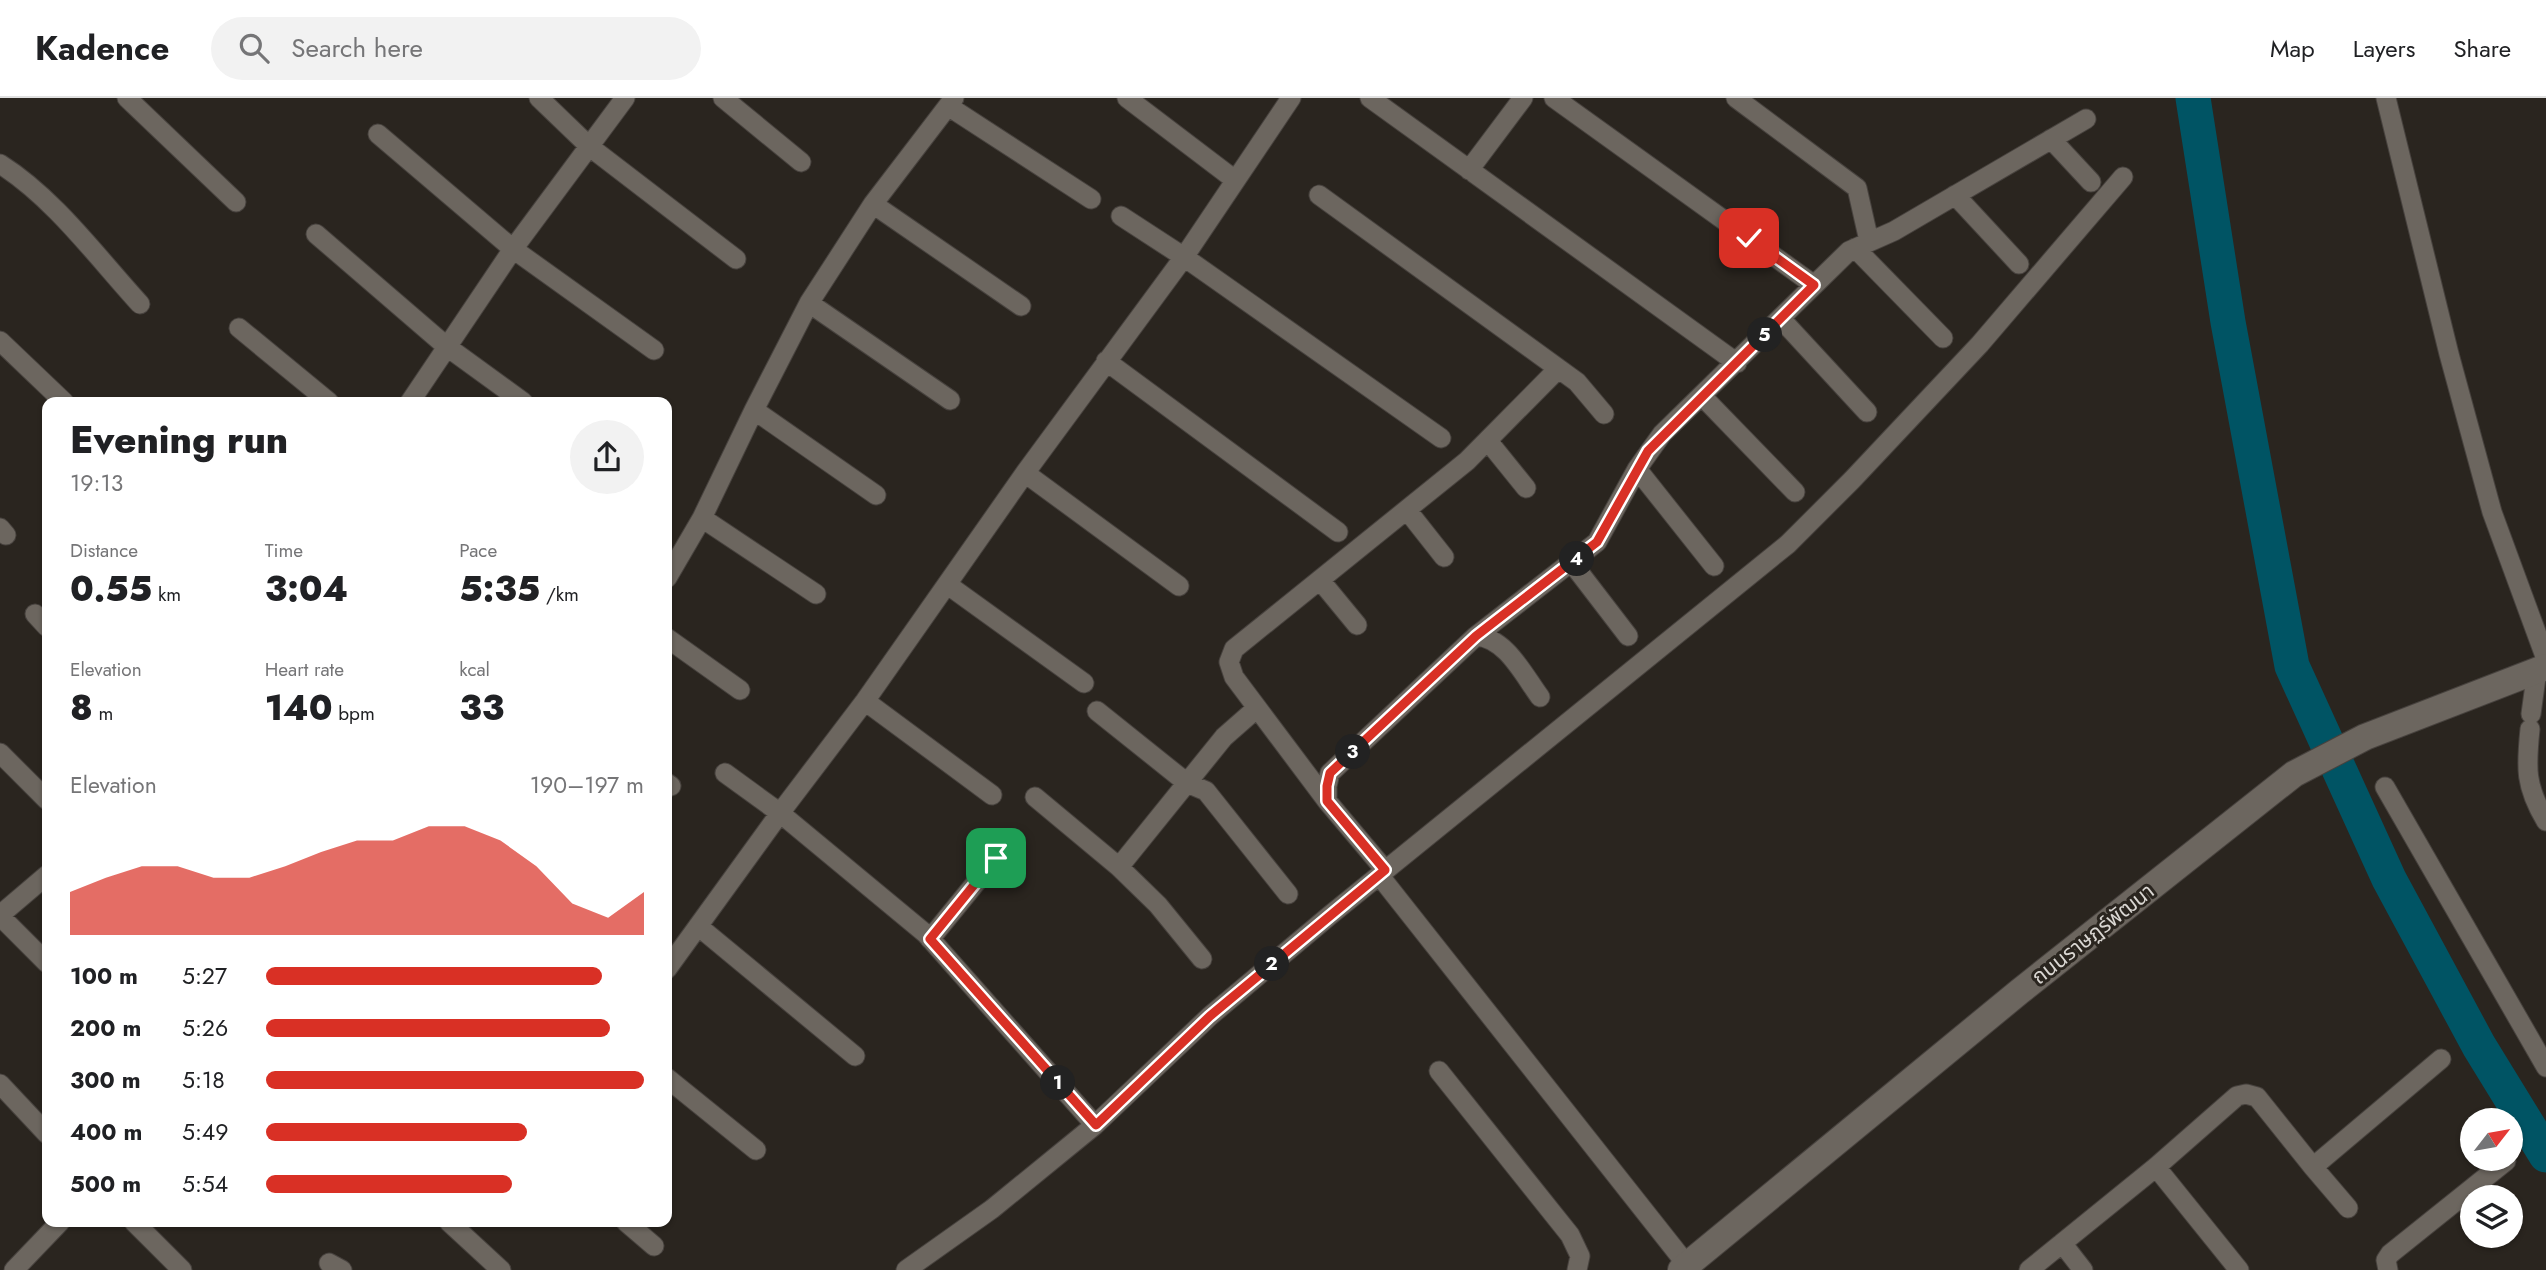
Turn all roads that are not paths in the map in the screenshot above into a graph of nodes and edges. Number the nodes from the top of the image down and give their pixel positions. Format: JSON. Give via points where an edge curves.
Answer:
{"nodes":[{"id":1,"x":127,"y":98,"type":"edge"},
{"id":2,"x":539,"y":98,"type":"edge"},
{"id":3,"x":625,"y":98,"type":"edge"},
{"id":4,"x":723,"y":98,"type":"edge"},
{"id":5,"x":1127,"y":98,"type":"edge"},
{"id":6,"x":1291,"y":98,"type":"edge"},
{"id":7,"x":1370,"y":98,"type":"edge"},
{"id":8,"x":1523,"y":98,"type":"edge"},
{"id":9,"x":1554,"y":98,"type":"edge"},
{"id":10,"x":1736,"y":98,"type":"edge"},
{"id":11,"x":2386,"y":98,"type":"edge"},
{"id":12,"x":951,"y":102,"type":"edge"},
{"id":13,"x":2086,"y":119,"type":"dead end"},
{"id":14,"x":378,"y":134,"type":"dead end"},
{"id":15,"x":2051,"y":139,"type":"junction"},
{"id":16,"x":590,"y":147,"type":"junction"},
{"id":17,"x":801,"y":162,"type":"dead end"},
{"id":18,"x":0,"y":164,"type":"edge"},
{"id":19,"x":1469,"y":170,"type":"junction"},
{"id":20,"x":2123,"y":177,"type":"dead end"},
{"id":21,"x":1235,"y":180,"type":"junction"},
{"id":22,"x":2091,"y":182,"type":"dead end"},
{"id":23,"x":1319,"y":195,"type":"dead end"},
{"id":24,"x":1955,"y":195,"type":"junction"},
{"id":25,"x":1091,"y":199,"type":"dead end"},
{"id":26,"x":236,"y":202,"type":"dead end"},
{"id":27,"x":873,"y":204,"type":"junction"},
{"id":28,"x":1121,"y":216,"type":"dead end"},
{"id":29,"x":316,"y":234,"type":"dead end"},
{"id":30,"x":1862,"y":245,"type":"junction"},
{"id":31,"x":513,"y":249,"type":"junction"},
{"id":32,"x":1184,"y":257,"type":"junction"},
{"id":33,"x":736,"y":258,"type":"dead end"},
{"id":34,"x":2019,"y":264,"type":"dead end"},
{"id":35,"x":1814,"y":285,"type":"junction"},
{"id":36,"x":809,"y":303,"type":"junction"},
{"id":37,"x":140,"y":304,"type":"dead end"},
{"id":38,"x":1021,"y":306,"type":"dead end"},
{"id":39,"x":1781,"y":319,"type":"junction"},
{"id":40,"x":239,"y":328,"type":"dead end"},
{"id":41,"x":1943,"y":338,"type":"dead end"},
{"id":42,"x":0,"y":341,"type":"edge"},
{"id":43,"x":446,"y":346,"type":"junction"},
{"id":44,"x":654,"y":351,"type":"dead end"},
{"id":45,"x":1106,"y":361,"type":"junction"},
{"id":46,"x":1737,"y":363,"type":"junction"},
{"id":47,"x":1558,"y":369,"type":"junction"},
{"id":48,"x":1702,"y":396,"type":"junction"},
{"id":49,"x":59,"y":397,"type":"edge"},
{"id":50,"x":323,"y":397,"type":"edge"},
{"id":51,"x":413,"y":397,"type":"edge"},
{"id":52,"x":516,"y":397,"type":"edge"},
{"id":53,"x":950,"y":400,"type":"dead end"},
{"id":54,"x":754,"y":410,"type":"junction"},
{"id":55,"x":1867,"y":412,"type":"dead end"},
{"id":56,"x":1604,"y":414,"type":"dead end"},
{"id":57,"x":1441,"y":438,"type":"dead end"},
{"id":58,"x":1488,"y":441,"type":"junction"},
{"id":59,"x":1637,"y":468,"type":"junction"},
{"id":60,"x":1025,"y":473,"type":"junction"},
{"id":61,"x":1526,"y":488,"type":"dead end"},
{"id":62,"x":1794,"y":492,"type":"dead end"},
{"id":63,"x":876,"y":495,"type":"dead end"},
{"id":64,"x":1407,"y":510,"type":"junction"},
{"id":65,"x":702,"y":518,"type":"junction"},
{"id":66,"x":1338,"y":532,"type":"dead end"},
{"id":67,"x":1444,"y":557,"type":"dead end"},
{"id":68,"x":1572,"y":563,"type":"junction"},
{"id":69,"x":1714,"y":566,"type":"dead end"},
{"id":70,"x":672,"y":569,"type":"edge"},
{"id":71,"x":1320,"y":580,"type":"junction"},
{"id":72,"x":948,"y":584,"type":"junction"},
{"id":73,"x":1179,"y":586,"type":"dead end"},
{"id":74,"x":816,"y":594,"type":"dead end"},
{"id":75,"x":1357,"y":625,"type":"dead end"},
{"id":76,"x":1476,"y":636,"type":"junction"},
{"id":77,"x":1628,"y":636,"type":"dead end"},
{"id":78,"x":672,"y":642,"type":"edge"},
{"id":79,"x":2543,"y":666,"type":"edge"},
{"id":80,"x":1084,"y":683,"type":"dead end"},
{"id":81,"x":740,"y":690,"type":"dead end"},
{"id":82,"x":1540,"y":697,"type":"dead end"},
{"id":83,"x":865,"y":701,"type":"junction"},
{"id":84,"x":1257,"y":708,"type":"junction"},
{"id":85,"x":1097,"y":711,"type":"dead end"},
{"id":86,"x":0,"y":753,"type":"edge"},
{"id":87,"x":725,"y":773,"type":"dead end"},
{"id":88,"x":1186,"y":783,"type":"junction"},
{"id":89,"x":2385,"y":787,"type":"dead end"},
{"id":90,"x":42,"y":795,"type":"edge"},
{"id":91,"x":992,"y":795,"type":"dead end"},
{"id":92,"x":1035,"y":797,"type":"dead end"},
{"id":93,"x":1327,"y":801,"type":"junction"},
{"id":94,"x":780,"y":813,"type":"junction"},
{"id":95,"x":2546,"y":821,"type":"edge"},
{"id":96,"x":996,"y":858,"type":"dead end"},
{"id":97,"x":1119,"y":867,"type":"junction"},
{"id":98,"x":1382,"y":873,"type":"junction"},
{"id":99,"x":42,"y":879,"type":"edge"},
{"id":100,"x":1288,"y":894,"type":"dead end"},
{"id":101,"x":0,"y":916,"type":"edge"},
{"id":102,"x":698,"y":926,"type":"junction"},
{"id":103,"x":930,"y":939,"type":"junction"},
{"id":104,"x":675,"y":941,"type":"edge"},
{"id":105,"x":42,"y":958,"type":"edge"},
{"id":106,"x":1202,"y":959,"type":"dead end"},
{"id":107,"x":855,"y":1056,"type":"dead end"},
{"id":108,"x":2441,"y":1059,"type":"dead end"},
{"id":109,"x":2546,"y":1068,"type":"edge"},
{"id":110,"x":1439,"y":1071,"type":"dead end"},
{"id":111,"x":672,"y":1082,"type":"edge"},
{"id":112,"x":0,"y":1084,"type":"edge"},
{"id":113,"x":1096,"y":1125,"type":"junction"},
{"id":114,"x":42,"y":1129,"type":"edge"},
{"id":115,"x":756,"y":1150,"type":"dead end"},
{"id":116,"x":2156,"y":1167,"type":"junction"},
{"id":117,"x":2313,"y":1167,"type":"junction"},
{"id":118,"x":2494,"y":1171,"type":"edge"},
{"id":119,"x":2348,"y":1208,"type":"dead end"},
{"id":120,"x":55,"y":1227,"type":"edge"},
{"id":121,"x":139,"y":1227,"type":"edge"},
{"id":122,"x":454,"y":1227,"type":"edge"},
{"id":123,"x":632,"y":1227,"type":"edge"},
{"id":124,"x":2062,"y":1243,"type":"junction"},
{"id":125,"x":654,"y":1246,"type":"dead end"},
{"id":126,"x":0,"y":1258,"type":"edge"},
{"id":127,"x":492,"y":1267,"type":"edge"},
{"id":128,"x":1684,"y":1267,"type":"edge"},
{"id":129,"x":12,"y":1270,"type":"edge"},
{"id":130,"x":182,"y":1270,"type":"edge"},
{"id":131,"x":906,"y":1270,"type":"edge"},
{"id":132,"x":1577,"y":1270,"type":"edge"},
{"id":133,"x":2029,"y":1270,"type":"edge"},
{"id":134,"x":2083,"y":1270,"type":"edge"},
{"id":135,"x":2239,"y":1270,"type":"edge"},
{"id":136,"x":2388,"y":1270,"type":"edge"}],
"edges":[{"from":1,"to":26,"type":"street"},
{"from":2,"to":16,"type":"street"},
{"from":3,"to":16,"type":"street"},
{"from":4,"to":17,"type":"street"},
{"from":5,"to":21,"type":"street"},
{"from":6,"to":21,"type":"street"},
{"from":7,"to":19,"type":"street"},
{"from":8,"to":19,"type":"street"},
{"from":9,"to":35,"type":"street"},
{"from":10,"to":30,"type":"street","via":[[1857,188]]},
{"from":11,"to":79,"type":"street","via":[[2492,512]]},
{"from":12,"to":25,"type":"street"},
{"from":12,"to":27,"type":"street"},
{"from":13,"to":15,"type":"street"},
{"from":14,"to":31,"type":"street"},
{"from":15,"to":22,"type":"street"},
{"from":15,"to":24,"type":"street"},
{"from":16,"to":31,"type":"street"},
{"from":16,"to":33,"type":"street"},
{"from":18,"to":37,"type":"street","via":[[45,200]]},
{"from":19,"to":46,"type":"street"},
{"from":20,"to":98,"type":"street","via":[[1980,344],[1788,544]]},
{"from":21,"to":32,"type":"street"},
{"from":23,"to":47,"type":"street"},
{"from":24,"to":30,"type":"street"},
{"from":24,"to":34,"type":"street"},
{"from":27,"to":36,"type":"street"},
{"from":27,"to":38,"type":"street"},
{"from":28,"to":32,"type":"street"},
{"from":29,"to":43,"type":"street"},
{"from":30,"to":35,"type":"street","via":[[1849,251]]},
{"from":30,"to":41,"type":"street"},
{"from":31,"to":43,"type":"street"},
{"from":31,"to":44,"type":"street"},
{"from":32,"to":45,"type":"street"},
{"from":32,"to":57,"type":"street"},
{"from":35,"to":39,"type":"street"},
{"from":36,"to":53,"type":"street"},
{"from":36,"to":54,"type":"street"},
{"from":39,"to":46,"type":"street"},
{"from":39,"to":55,"type":"street"},
{"from":40,"to":50,"type":"street"},
{"from":42,"to":49,"type":"street"},
{"from":43,"to":51,"type":"street"},
{"from":43,"to":52,"type":"street"},
{"from":45,"to":60,"type":"street"},
{"from":45,"to":66,"type":"street"},
{"from":46,"to":48,"type":"street"},
{"from":47,"to":56,"type":"street","via":[[1577,382]]},
{"from":47,"to":58,"type":"street"},
{"from":48,"to":59,"type":"street","via":[[1662,434]]},
{"from":48,"to":62,"type":"street"},
{"from":54,"to":63,"type":"street"},
{"from":54,"to":65,"type":"street"},
{"from":58,"to":61,"type":"street"},
{"from":58,"to":64,"type":"street"},
{"from":59,"to":68,"type":"street","via":[[1597,542]]},
{"from":59,"to":69,"type":"street"},
{"from":60,"to":72,"type":"street"},
{"from":60,"to":73,"type":"street"},
{"from":64,"to":67,"type":"street"},
{"from":64,"to":71,"type":"street"},
{"from":65,"to":70,"type":"street"},
{"from":65,"to":74,"type":"street"},
{"from":68,"to":76,"type":"street"},
{"from":68,"to":77,"type":"street"},
{"from":71,"to":75,"type":"street"},
{"from":71,"to":84,"type":"street","via":[[1234,649],[1229,662],[1234,677]]},
{"from":72,"to":80,"type":"street"},
{"from":72,"to":83,"type":"street"},
{"from":76,"to":82,"type":"street","via":[[1489,636],[1502,645]]},
{"from":76,"to":93,"type":"street","via":[[1330,773]]},
{"from":78,"to":81,"type":"street"},
{"from":79,"to":95,"type":"street","via":[[2530,721],[2527,775]]},
{"from":79,"to":128,"type":"street","name":"ถนนราษฏร์พัฒนา","via":[[2365,737],[2294,774]]},
{"from":83,"to":91,"type":"street"},
{"from":83,"to":94,"type":"street"},
{"from":84,"to":88,"type":"street","via":[[1224,737]]},
{"from":84,"to":93,"type":"street"},
{"from":85,"to":88,"type":"street"},
{"from":86,"to":90,"type":"street"},
{"from":87,"to":94,"type":"street"},
{"from":88,"to":97,"type":"street"},
{"from":88,"to":100,"type":"street","via":[[1206,792]]},
{"from":89,"to":109,"type":"street"},
{"from":92,"to":97,"type":"street"},
{"from":93,"to":98,"type":"street"},
{"from":94,"to":102,"type":"street"},
{"from":94,"to":103,"type":"street"},
{"from":96,"to":103,"type":"street"},
{"from":97,"to":106,"type":"street","via":[[1158,905]]},
{"from":98,"to":113,"type":"street","via":[[1210,1016]]},
{"from":98,"to":128,"type":"street"},
{"from":99,"to":101,"type":"street"},
{"from":101,"to":105,"type":"street"},
{"from":102,"to":104,"type":"street"},
{"from":102,"to":107,"type":"street"},
{"from":103,"to":113,"type":"street"},
{"from":108,"to":117,"type":"street"},
{"from":110,"to":132,"type":"street","via":[[1570,1235],[1580,1256]]},
{"from":111,"to":115,"type":"street"},
{"from":112,"to":114,"type":"street"},
{"from":113,"to":131,"type":"street","via":[[992,1209]]},
{"from":116,"to":117,"type":"street","via":[[2237,1096],[2246,1094],[2257,1097]]},
{"from":116,"to":124,"type":"street"},
{"from":116,"to":135,"type":"street"},
{"from":117,"to":119,"type":"street"},
{"from":118,"to":136,"type":"street","via":[[2390,1254]]},
{"from":120,"to":129,"type":"street"},
{"from":121,"to":130,"type":"street"},
{"from":122,"to":127,"type":"street"},
{"from":123,"to":125,"type":"street"},
{"from":124,"to":133,"type":"street"},
{"from":124,"to":134,"type":"street"},
{"from":126,"to":129,"type":"street"}]}
